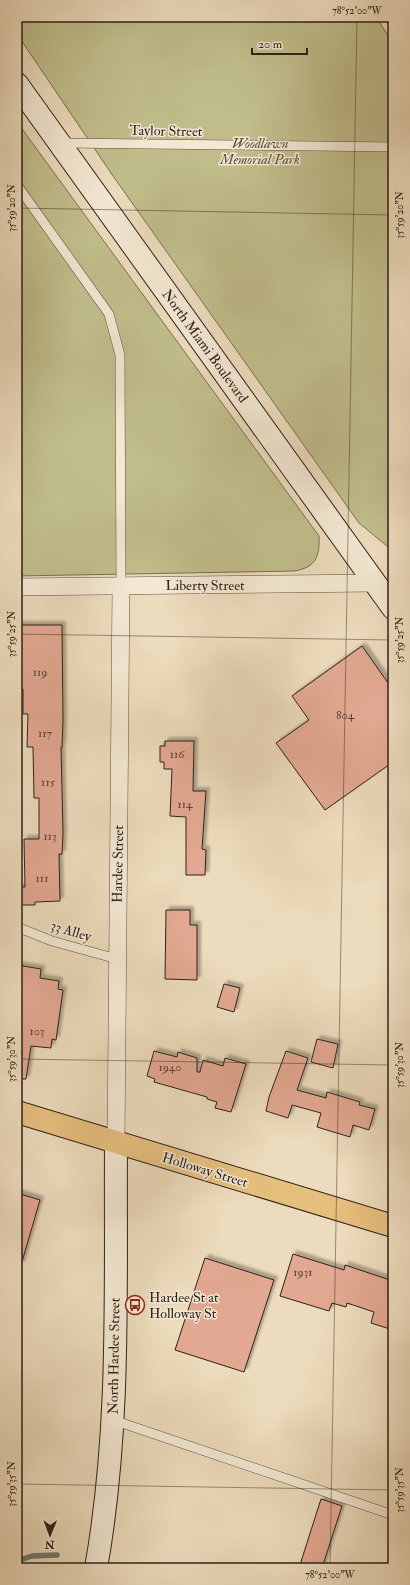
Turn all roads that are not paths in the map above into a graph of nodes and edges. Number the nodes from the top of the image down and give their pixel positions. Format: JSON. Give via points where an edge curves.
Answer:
{"nodes":[{"id":1,"x":390,"y":17,"type":"edge"},
{"id":2,"x":393,"y":23,"type":"edge"},
{"id":3,"x":17,"y":84,"type":"edge"},
{"id":4,"x":59,"y":143,"type":"junction"},
{"id":5,"x":393,"y":147,"type":"edge"},
{"id":6,"x":17,"y":185,"type":"edge"},
{"id":7,"x":384,"y":583,"type":"edge"},
{"id":8,"x":120,"y":586,"type":"junction"},
{"id":9,"x":17,"y":587,"type":"edge"},
{"id":10,"x":393,"y":608,"type":"edge"},
{"id":11,"x":17,"y":927,"type":"edge"},
{"id":12,"x":117,"y":959,"type":"junction"},
{"id":13,"x":17,"y":1112,"type":"edge"},
{"id":14,"x":116,"y":1142,"type":"junction"},
{"id":15,"x":393,"y":1226,"type":"edge"},
{"id":16,"x":113,"y":1420,"type":"junction"},
{"id":17,"x":393,"y":1515,"type":"edge"},
{"id":18,"x":96,"y":1568,"type":"edge"}],
"edges":[{"from":1,"to":2,"type":"lane"},
{"from":3,"to":4,"type":"street","name":"North Miami Boulevard"},
{"from":4,"to":5,"type":"lane","name":"Taylor Street"},
{"from":4,"to":7,"type":"street","name":"North Miami Boulevard"},
{"from":6,"to":8,"type":"lane","via":[[109,314],[120,355]]},
{"from":7,"to":8,"type":"street","name":"Liberty Street"},
{"from":7,"to":10,"type":"street","name":"North Miami Boulevard"},
{"from":8,"to":9,"type":"street","name":"Liberty Street"},
{"from":8,"to":12,"type":"street","name":"Hardee Street"},
{"from":11,"to":12,"type":"lane","name":"33 Alley","via":[[52,941]]},
{"from":12,"to":14,"type":"street","name":"Hardee Street"},
{"from":13,"to":14,"type":"main road","name":"Holloway Street"},
{"from":14,"to":15,"type":"main road","name":"Holloway Street"},
{"from":14,"to":16,"type":"street","name":"North Hardee Street"},
{"from":16,"to":17,"type":"lane"},
{"from":16,"to":18,"type":"street","name":"North Hardee Street","via":[[108,1486]]}]}
